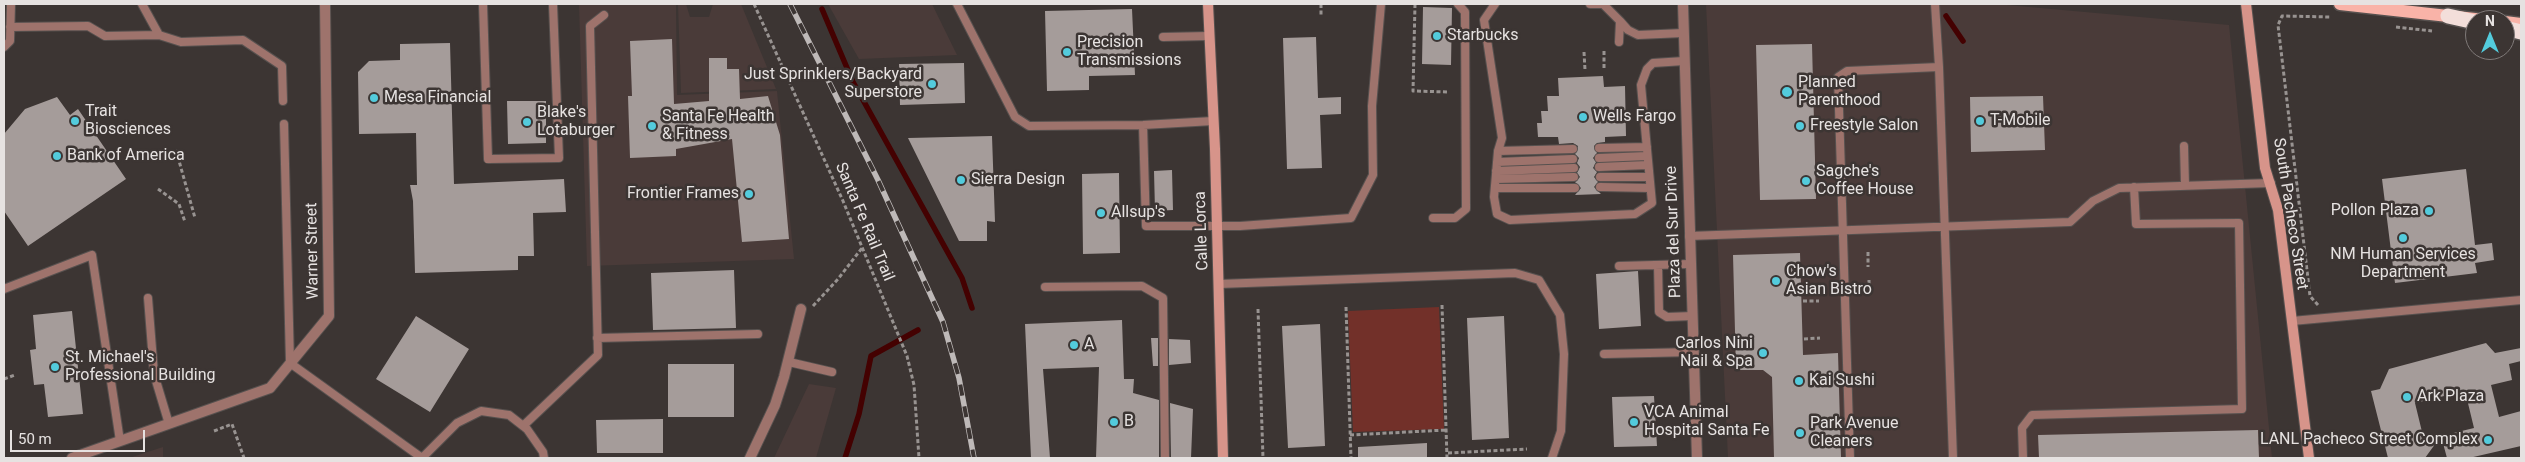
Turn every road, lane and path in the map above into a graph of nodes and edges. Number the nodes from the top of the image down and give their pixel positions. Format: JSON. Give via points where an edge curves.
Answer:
{"nodes":[{"id":1,"x":11,"y":4,"type":"edge"},
{"id":2,"x":142,"y":4,"type":"edge"},
{"id":3,"x":325,"y":4,"type":"edge"},
{"id":4,"x":483,"y":4,"type":"edge"},
{"id":5,"x":553,"y":4,"type":"edge"},
{"id":6,"x":754,"y":4,"type":"edge"},
{"id":7,"x":957,"y":4,"type":"edge"},
{"id":8,"x":1208,"y":4,"type":"edge"},
{"id":9,"x":1321,"y":4,"type":"edge"},
{"id":10,"x":1381,"y":4,"type":"edge"},
{"id":11,"x":1415,"y":4,"type":"edge"},
{"id":12,"x":1458,"y":4,"type":"edge"},
{"id":13,"x":1496,"y":4,"type":"edge"},
{"id":14,"x":1590,"y":4,"type":"edge"},
{"id":15,"x":1683,"y":4,"type":"edge"},
{"id":16,"x":1935,"y":4,"type":"edge"},
{"id":17,"x":2246,"y":4,"type":"edge"},
{"id":18,"x":2340,"y":4,"type":"edge"},
{"id":19,"x":604,"y":15,"type":"dead end"},
{"id":20,"x":1321,"y":15,"type":"dead end"},
{"id":21,"x":2448,"y":16,"type":"junction"},
{"id":22,"x":2340,"y":18,"type":"dead end"},
{"id":23,"x":2465,"y":18,"type":"edge"},
{"id":24,"x":2465,"y":20,"type":"edge"},
{"id":25,"x":1620,"y":21,"type":"junction"},
{"id":26,"x":10,"y":26,"type":"junction"},
{"id":27,"x":2394,"y":26,"type":"dead end"},
{"id":28,"x":2434,"y":31,"type":"dead end"},
{"id":29,"x":1684,"y":33,"type":"junction"},
{"id":30,"x":159,"y":35,"type":"junction"},
{"id":31,"x":1209,"y":36,"type":"junction"},
{"id":32,"x":1163,"y":37,"type":"dead end"},
{"id":33,"x":1619,"y":42,"type":"dead end"},
{"id":34,"x":4,"y":47,"type":"edge"},
{"id":35,"x":1604,"y":51,"type":"dead end"},
{"id":36,"x":1584,"y":52,"type":"dead end"},
{"id":37,"x":1684,"y":61,"type":"junction"},
{"id":38,"x":1939,"y":67,"type":"junction"},
{"id":39,"x":1604,"y":69,"type":"dead end"},
{"id":40,"x":1585,"y":70,"type":"dead end"},
{"id":41,"x":1449,"y":92,"type":"dead end"},
{"id":42,"x":283,"y":101,"type":"dead end"},
{"id":43,"x":1213,"y":120,"type":"junction"},
{"id":44,"x":284,"y":124,"type":"dead end"},
{"id":45,"x":1143,"y":125,"type":"junction"},
{"id":46,"x":2184,"y":146,"type":"dead end"},
{"id":47,"x":1647,"y":147,"type":"junction"},
{"id":48,"x":1599,"y":148,"type":"dead end"},
{"id":49,"x":1573,"y":149,"type":"dead end"},
{"id":50,"x":176,"y":150,"type":"dead end"},
{"id":51,"x":1498,"y":151,"type":"junction"},
{"id":52,"x":1647,"y":156,"type":"junction"},
{"id":53,"x":1599,"y":158,"type":"dead end"},
{"id":54,"x":1497,"y":162,"type":"junction"},
{"id":55,"x":1648,"y":165,"type":"junction"},
{"id":56,"x":1600,"y":167,"type":"dead end"},
{"id":57,"x":1496,"y":175,"type":"junction"},
{"id":58,"x":1649,"y":176,"type":"junction"},
{"id":59,"x":1574,"y":177,"type":"dead end"},
{"id":60,"x":1600,"y":177,"type":"dead end"},
{"id":61,"x":2271,"y":183,"type":"junction"},
{"id":62,"x":2185,"y":185,"type":"junction"},
{"id":63,"x":1600,"y":187,"type":"dead end"},
{"id":64,"x":2134,"y":187,"type":"junction"},
{"id":65,"x":1495,"y":188,"type":"junction"},
{"id":66,"x":1574,"y":188,"type":"dead end"},
{"id":67,"x":1650,"y":188,"type":"junction"},
{"id":68,"x":158,"y":189,"type":"dead end"},
{"id":69,"x":195,"y":218,"type":"dead end"},
{"id":70,"x":1433,"y":218,"type":"dead end"},
{"id":71,"x":185,"y":222,"type":"dead end"},
{"id":72,"x":1217,"y":226,"type":"junction"},
{"id":73,"x":1945,"y":227,"type":"junction"},
{"id":74,"x":1842,"y":231,"type":"junction"},
{"id":75,"x":1689,"y":236,"type":"junction"},
{"id":76,"x":862,"y":248,"type":"junction"},
{"id":77,"x":1868,"y":252,"type":"dead end"},
{"id":78,"x":1690,"y":264,"type":"junction"},
{"id":79,"x":1658,"y":265,"type":"junction"},
{"id":80,"x":1618,"y":266,"type":"dead end"},
{"id":81,"x":1868,"y":267,"type":"dead end"},
{"id":82,"x":1869,"y":280,"type":"dead end"},
{"id":83,"x":1218,"y":284,"type":"junction"},
{"id":84,"x":1045,"y":287,"type":"dead end"},
{"id":85,"x":4,"y":289,"type":"edge"},
{"id":86,"x":1869,"y":295,"type":"dead end"},
{"id":87,"x":148,"y":298,"type":"dead end"},
{"id":88,"x":2521,"y":300,"type":"edge"},
{"id":89,"x":1803,"y":301,"type":"dead end"},
{"id":90,"x":1819,"y":301,"type":"dead end"},
{"id":91,"x":1442,"y":305,"type":"dead end"},
{"id":92,"x":2318,"y":305,"type":"dead end"},
{"id":93,"x":1346,"y":307,"type":"dead end"},
{"id":94,"x":1258,"y":309,"type":"dead end"},
{"id":95,"x":800,"y":314,"type":"joint"},
{"id":96,"x":1692,"y":316,"type":"junction"},
{"id":97,"x":2292,"y":321,"type":"junction"},
{"id":98,"x":758,"y":334,"type":"dead end"},
{"id":99,"x":597,"y":338,"type":"junction"},
{"id":100,"x":1820,"y":338,"type":"dead end"},
{"id":101,"x":1804,"y":339,"type":"dead end"},
{"id":102,"x":1694,"y":352,"type":"junction"},
{"id":103,"x":1604,"y":354,"type":"dead end"},
{"id":104,"x":789,"y":362,"type":"junction"},
{"id":105,"x":290,"y":363,"type":"junction"},
{"id":106,"x":832,"y":372,"type":"dead end"},
{"id":107,"x":15,"y":375,"type":"dead end"},
{"id":108,"x":4,"y":379,"type":"edge"},
{"id":109,"x":169,"y":424,"type":"junction"},
{"id":110,"x":524,"y":426,"type":"junction"},
{"id":111,"x":1446,"y":430,"type":"junction"},
{"id":112,"x":214,"y":431,"type":"dead end"},
{"id":113,"x":1350,"y":434,"type":"junction"},
{"id":114,"x":120,"y":441,"type":"junction"},
{"id":115,"x":1527,"y":449,"type":"dead end"},
{"id":116,"x":1448,"y":453,"type":"junction"},
{"id":117,"x":72,"y":458,"type":"edge"},
{"id":118,"x":244,"y":458,"type":"edge"},
{"id":119,"x":544,"y":458,"type":"edge"},
{"id":120,"x":750,"y":458,"type":"edge"},
{"id":121,"x":919,"y":458,"type":"edge"},
{"id":122,"x":1165,"y":458,"type":"edge"},
{"id":123,"x":1223,"y":458,"type":"edge"},
{"id":124,"x":1263,"y":458,"type":"edge"},
{"id":125,"x":1351,"y":458,"type":"edge"},
{"id":126,"x":1447,"y":458,"type":"edge"},
{"id":127,"x":1552,"y":458,"type":"edge"},
{"id":128,"x":1697,"y":458,"type":"edge"},
{"id":129,"x":1850,"y":458,"type":"edge"},
{"id":130,"x":1953,"y":458,"type":"edge"},
{"id":131,"x":2023,"y":458,"type":"edge"},
{"id":132,"x":2309,"y":458,"type":"edge"}],
"edges":[{"from":1,"to":26,"type":"lane"},
{"from":2,"to":30,"type":"lane"},
{"from":3,"to":105,"type":"street","name":"Warner Street","via":[[329,316]]},
{"from":4,"to":5,"type":"lane","via":[[488,159],[559,158]]},
{"from":6,"to":76,"type":"path","name":"Santa Fe Rail Trail"},
{"from":7,"to":45,"type":"lane","via":[[1015,117],[1029,126]]},
{"from":8,"to":31,"type":"street","name":"Calle Lorca"},
{"from":9,"to":20,"type":"path"},
{"from":10,"to":72,"type":"lane","via":[[1372,106],[1374,175],[1351,218]]},
{"from":11,"to":41,"type":"path","via":[[1413,91]]},
{"from":12,"to":70,"type":"lane","via":[[1465,12],[1466,209],[1455,218]]},
{"from":13,"to":51,"type":"lane","via":[[1484,20],[1502,138]]},
{"from":14,"to":25,"type":"lane","via":[[1603,4]]},
{"from":15,"to":29,"type":"street","name":"Plaza del Sur Drive"},
{"from":16,"to":38,"type":"lane"},
{"from":17,"to":61,"type":"street","name":"South Pacheco Street","via":[[2266,168]]},
{"from":18,"to":21,"type":"main road"},
{"from":19,"to":99,"type":"lane","via":[[590,26]]},
{"from":21,"to":23,"type":"main road"},
{"from":21,"to":24,"type":"highway"},
{"from":22,"to":92,"type":"path","via":[[2282,16],[2278,25],[2310,296]]},
{"from":25,"to":29,"type":"lane","via":[[1638,35]]},
{"from":25,"to":33,"type":"lane"},
{"from":26,"to":30,"type":"lane","via":[[88,26],[105,36]]},
{"from":26,"to":34,"type":"lane","via":[[10,42]]},
{"from":27,"to":28,"type":"path"},
{"from":29,"to":37,"type":"street","name":"Plaza del Sur Drive"},
{"from":30,"to":42,"type":"lane","via":[[181,42],[242,40],[282,66]]},
{"from":31,"to":32,"type":"lane"},
{"from":31,"to":43,"type":"street","name":"Calle Lorca"},
{"from":35,"to":39,"type":"path"},
{"from":36,"to":40,"type":"path"},
{"from":37,"to":47,"type":"lane","via":[[1653,63],[1647,69],[1641,85]]},
{"from":37,"to":75,"type":"street","name":"Plaza del Sur Drive"},
{"from":38,"to":73,"type":"lane"},
{"from":38,"to":74,"type":"lane","via":[[1847,70],[1838,77]]},
{"from":43,"to":45,"type":"lane"},
{"from":43,"to":72,"type":"street","name":"Calle Lorca"},
{"from":44,"to":105,"type":"lane"},
{"from":45,"to":72,"type":"lane","via":[[1146,226]]},
{"from":46,"to":62,"type":"lane"},
{"from":47,"to":48,"type":"lane"},
{"from":47,"to":52,"type":"lane"},
{"from":49,"to":51,"type":"lane"},
{"from":50,"to":69,"type":"path"},
{"from":51,"to":54,"type":"lane"},
{"from":52,"to":53,"type":"lane"},
{"from":52,"to":55,"type":"lane"},
{"from":54,"to":57,"type":"lane"},
{"from":54,"to":57,"type":"lane","via":[[1573,164]]},
{"from":55,"to":56,"type":"lane"},
{"from":55,"to":58,"type":"lane"},
{"from":57,"to":59,"type":"lane"},
{"from":57,"to":65,"type":"lane"},
{"from":58,"to":60,"type":"lane"},
{"from":58,"to":67,"type":"lane"},
{"from":61,"to":62,"type":"lane"},
{"from":61,"to":97,"type":"street","name":"South Pacheco Street","via":[[2278,210]]},
{"from":62,"to":64,"type":"lane"},
{"from":63,"to":67,"type":"lane"},
{"from":64,"to":73,"type":"lane","via":[[2119,188],[2093,201],[2070,222]]},
{"from":64,"to":131,"type":"lane","via":[[2136,224],[2239,223],[2242,409],[2032,415],[2022,428]]},
{"from":65,"to":66,"type":"lane"},
{"from":65,"to":67,"type":"lane","via":[[1497,214],[1510,220],[1635,214],[1652,203]]},
{"from":68,"to":71,"type":"path","via":[[179,204]]},
{"from":72,"to":83,"type":"street","name":"Calle Lorca"},
{"from":73,"to":74,"type":"lane"},
{"from":73,"to":130,"type":"lane"},
{"from":74,"to":75,"type":"lane"},
{"from":74,"to":129,"type":"lane"},
{"from":75,"to":78,"type":"street","name":"Plaza del Sur Drive"},
{"from":76,"to":95,"type":"path","via":[[838,279]]},
{"from":76,"to":121,"type":"path","name":"Santa Fe Rail Trail","via":[[907,356],[914,385]]},
{"from":77,"to":81,"type":"path"},
{"from":78,"to":79,"type":"lane"},
{"from":78,"to":96,"type":"street","name":"Plaza del Sur Drive"},
{"from":79,"to":80,"type":"lane"},
{"from":79,"to":96,"type":"lane","via":[[1659,312],[1667,317]]},
{"from":82,"to":86,"type":"path"},
{"from":83,"to":123,"type":"street","name":"Calle Lorca"},
{"from":83,"to":127,"type":"lane","via":[[1515,273],[1539,280],[1560,315],[1564,354],[1561,431]]},
{"from":84,"to":122,"type":"lane","via":[[1142,286],[1163,298]]},
{"from":85,"to":114,"type":"lane","via":[[92,255]]},
{"from":87,"to":109,"type":"lane","via":[[154,374]]},
{"from":88,"to":97,"type":"lane"},
{"from":89,"to":90,"type":"path"},
{"from":91,"to":111,"type":"path"},
{"from":93,"to":113,"type":"path"},
{"from":94,"to":124,"type":"path"},
{"from":95,"to":104,"type":"street"},
{"from":96,"to":102,"type":"street","name":"Plaza del Sur Drive"},
{"from":97,"to":132,"type":"street","name":"South Pacheco Street"},
{"from":98,"to":99,"type":"lane"},
{"from":99,"to":110,"type":"lane","via":[[598,355]]},
{"from":100,"to":101,"type":"path"},
{"from":102,"to":103,"type":"lane"},
{"from":102,"to":128,"type":"street","name":"Plaza del Sur Drive"},
{"from":104,"to":106,"type":"lane"},
{"from":104,"to":120,"type":"street","via":[[775,405]]},
{"from":105,"to":109,"type":"street","name":"Warner Street","via":[[270,388]]},
{"from":105,"to":110,"type":"lane","via":[[422,458],[457,423],[481,411],[509,415]]},
{"from":107,"to":108,"type":"path"},
{"from":109,"to":114,"type":"street","name":"Warner Street"},
{"from":110,"to":119,"type":"lane"},
{"from":111,"to":113,"type":"path"},
{"from":111,"to":116,"type":"path"},
{"from":112,"to":118,"type":"path","via":[[232,424]]},
{"from":113,"to":125,"type":"path"},
{"from":114,"to":117,"type":"street","name":"Warner Street"},
{"from":115,"to":116,"type":"path"},
{"from":116,"to":126,"type":"path"}]}
